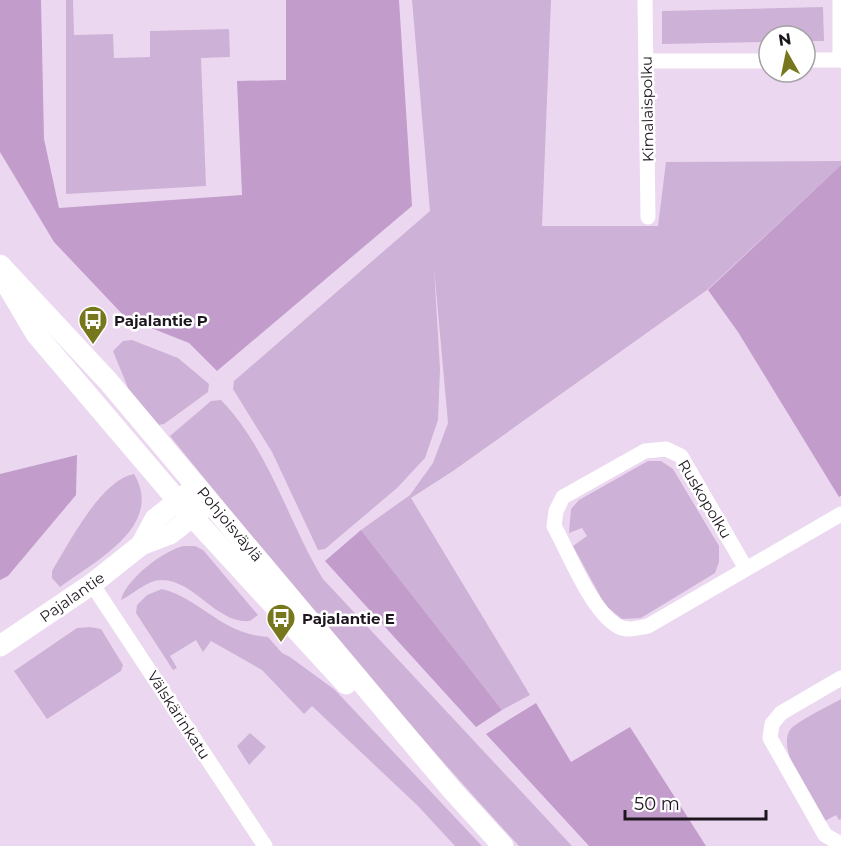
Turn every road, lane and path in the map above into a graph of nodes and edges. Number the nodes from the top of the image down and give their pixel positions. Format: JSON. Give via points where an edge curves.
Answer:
{"nodes":[{"id":1,"x":645,"y":0,"type":"edge"},
{"id":2,"x":840,"y":0,"type":"edge"},
{"id":3,"x":817,"y":60,"type":"edge"},
{"id":4,"x":841,"y":60,"type":"edge"},
{"id":5,"x":646,"y":61,"type":"junction"},
{"id":6,"x":757,"y":61,"type":"edge"},
{"id":7,"x":648,"y":217,"type":"dead end"},
{"id":8,"x":0,"y":265,"type":"edge"},
{"id":9,"x":0,"y":272,"type":"edge"},
{"id":10,"x":204,"y":494,"type":"junction"},
{"id":11,"x":184,"y":509,"type":"junction"},
{"id":12,"x":841,"y":514,"type":"edge"},
{"id":13,"x":745,"y":567,"type":"junction"},
{"id":14,"x":92,"y":584,"type":"junction"},
{"id":15,"x":0,"y":646,"type":"edge"},
{"id":16,"x":841,"y":678,"type":"edge"},
{"id":17,"x":452,"y":790,"type":"junction"},
{"id":18,"x":841,"y":844,"type":"edge"},
{"id":19,"x":265,"y":846,"type":"edge"},
{"id":20,"x":503,"y":846,"type":"edge"}],
"edges":[{"from":1,"to":5,"type":"street","name":"Kimalaispolku"},
{"from":2,"to":4,"type":"street"},
{"from":3,"to":4,"type":"street"},
{"from":5,"to":6,"type":"street"},
{"from":5,"to":7,"type":"street","name":"Kimalaispolku"},
{"from":8,"to":10,"type":"main road","name":"Pohjoisväylä","via":[[108,381]]},
{"from":9,"to":11,"type":"main road","name":"Pohjoisväylä","via":[[36,334]]},
{"from":10,"to":11,"type":"main road","name":"Pajalantie"},
{"from":10,"to":17,"type":"main road","name":"Pohjoisväylä"},
{"from":11,"to":14,"type":"main road","name":"Pajalantie","via":[[155,519],[141,545]]},
{"from":11,"to":17,"type":"main road","name":"Pohjoisväylä","via":[[381,723]]},
{"from":12,"to":13,"type":"street","name":"Ruskopolku"},
{"from":13,"to":13,"type":"street","name":"Ruskopolku","via":[[648,626],[631,630],[616,625],[599,608],[554,526],[556,511],[563,498],[645,451],[666,449],[681,456]]},
{"from":14,"to":15,"type":"main road","name":"Pajalantie"},
{"from":14,"to":19,"type":"street","name":"Välskärinkatu"},
{"from":16,"to":18,"type":"street","via":[[781,713],[772,724],[770,738],[825,835]]},
{"from":17,"to":20,"type":"main road","name":"Pohjoisväylä"}]}
